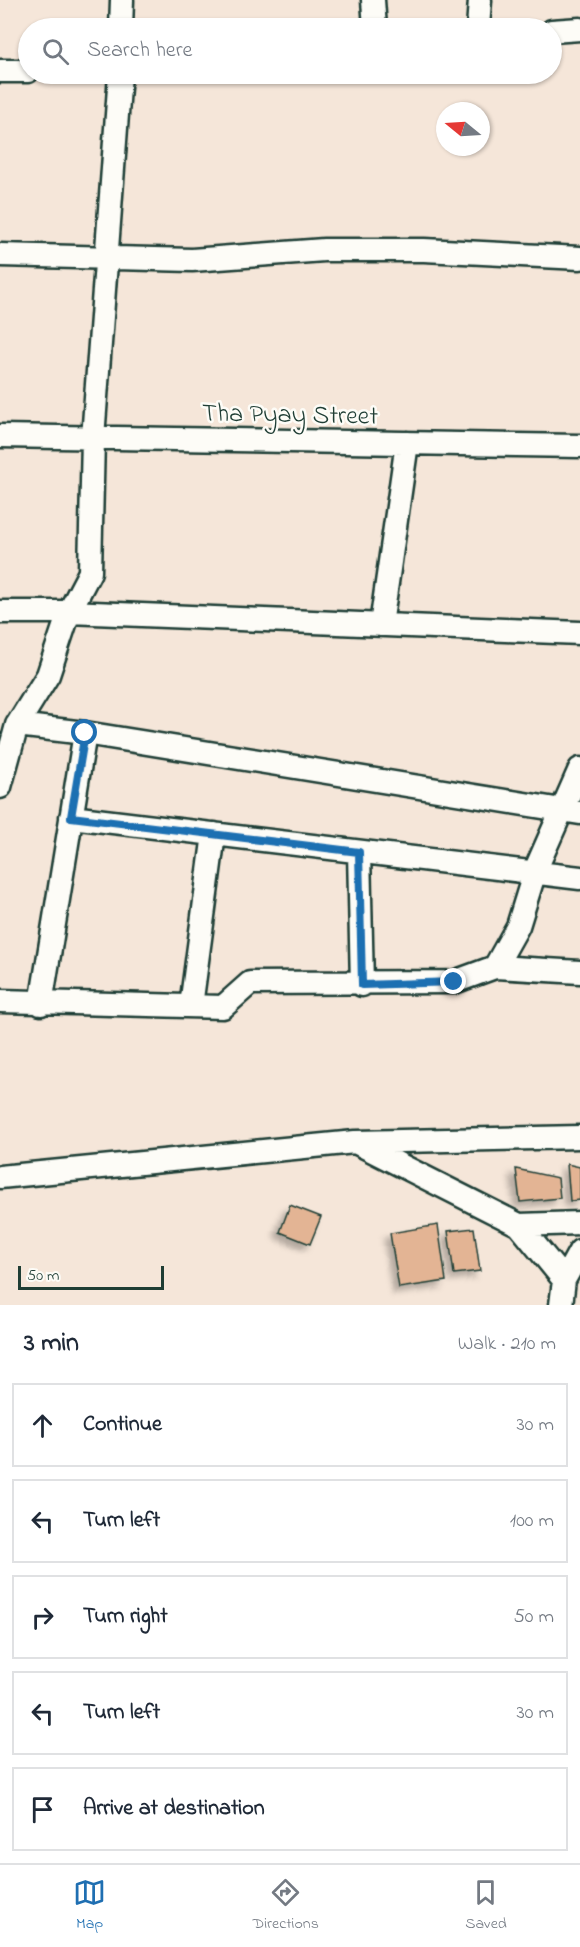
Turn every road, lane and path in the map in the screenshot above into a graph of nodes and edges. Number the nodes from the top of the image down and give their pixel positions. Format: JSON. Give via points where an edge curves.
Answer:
{"nodes":[{"id":1,"x":122,"y":0,"type":"edge"},
{"id":2,"x":373,"y":0,"type":"edge"},
{"id":3,"x":480,"y":0,"type":"edge"},
{"id":4,"x":121,"y":18,"type":"edge"},
{"id":5,"x":374,"y":18,"type":"edge"},
{"id":6,"x":479,"y":18,"type":"edge"},
{"id":7,"x":580,"y":29,"type":"edge"},
{"id":8,"x":562,"y":30,"type":"edge"},
{"id":9,"x":0,"y":71,"type":"edge"},
{"id":10,"x":18,"y":71,"type":"edge"},
{"id":11,"x":119,"y":84,"type":"edge"},
{"id":12,"x":0,"y":255,"type":"edge"},
{"id":13,"x":108,"y":258,"type":"junction"},
{"id":14,"x":580,"y":258,"type":"edge"},
{"id":15,"x":0,"y":436,"type":"edge"},
{"id":16,"x":93,"y":438,"type":"junction"},
{"id":17,"x":407,"y":443,"type":"junction"},
{"id":18,"x":580,"y":446,"type":"edge"},
{"id":19,"x":0,"y":612,"type":"edge"},
{"id":20,"x":69,"y":612,"type":"junction"},
{"id":21,"x":381,"y":625,"type":"junction"},
{"id":22,"x":580,"y":633,"type":"edge"},
{"id":23,"x":17,"y":725,"type":"junction"},
{"id":24,"x":85,"y":733,"type":"junction"},
{"id":25,"x":580,"y":769,"type":"edge"},
{"id":26,"x":0,"y":787,"type":"edge"},
{"id":27,"x":571,"y":811,"type":"edge"},
{"id":28,"x":71,"y":817,"type":"junction"},
{"id":29,"x":214,"y":834,"type":"junction"},
{"id":30,"x":359,"y":852,"type":"junction"},
{"id":31,"x":535,"y":872,"type":"junction"},
{"id":32,"x":580,"y":878,"type":"edge"},
{"id":33,"x":495,"y":967,"type":"junction"},
{"id":34,"x":580,"y":972,"type":"edge"},
{"id":35,"x":362,"y":985,"type":"junction"},
{"id":36,"x":0,"y":1001,"type":"edge"},
{"id":37,"x":41,"y":1004,"type":"junction"},
{"id":38,"x":191,"y":1006,"type":"junction"},
{"id":39,"x":580,"y":1137,"type":"edge"},
{"id":40,"x":355,"y":1142,"type":"junction"},
{"id":41,"x":0,"y":1177,"type":"edge"},
{"id":42,"x":580,"y":1223,"type":"edge"},
{"id":43,"x":519,"y":1225,"type":"junction"},
{"id":44,"x":580,"y":1251,"type":"edge"},
{"id":45,"x":564,"y":1280,"type":"junction"},
{"id":46,"x":561,"y":1305,"type":"edge"}],
"edges":[{"from":1,"to":4,"type":"street"},
{"from":2,"to":5,"type":"street"},
{"from":3,"to":6,"type":"street"},
{"from":7,"to":8,"type":"street"},
{"from":9,"to":10,"type":"street"},
{"from":11,"to":13,"type":"street"},
{"from":12,"to":13,"type":"street"},
{"from":13,"to":14,"type":"street","via":[[192,260],[324,250]]},
{"from":13,"to":16,"type":"street"},
{"from":15,"to":16,"type":"street","name":"Tha Pyay Street"},
{"from":16,"to":17,"type":"street","name":"Tha Pyay Street"},
{"from":16,"to":20,"type":"street","via":[[90,572]]},
{"from":17,"to":18,"type":"street","name":"Tha Pyay Street"},
{"from":17,"to":21,"type":"street"},
{"from":19,"to":20,"type":"street"},
{"from":20,"to":21,"type":"street"},
{"from":20,"to":23,"type":"street","via":[[48,675]]},
{"from":21,"to":22,"type":"street"},
{"from":23,"to":24,"type":"street"},
{"from":23,"to":26,"type":"street"},
{"from":24,"to":27,"type":"street"},
{"from":24,"to":28,"type":"street"},
{"from":25,"to":27,"type":"street"},
{"from":27,"to":31,"type":"street"},
{"from":28,"to":29,"type":"street"},
{"from":28,"to":37,"type":"street"},
{"from":29,"to":30,"type":"street"},
{"from":29,"to":38,"type":"street"},
{"from":30,"to":31,"type":"street"},
{"from":30,"to":35,"type":"street"},
{"from":31,"to":32,"type":"street"},
{"from":31,"to":33,"type":"street","via":[[518,926]]},
{"from":33,"to":34,"type":"street"},
{"from":33,"to":35,"type":"street","via":[[454,982]]},
{"from":35,"to":38,"type":"street","via":[[250,983],[223,1007]]},
{"from":36,"to":37,"type":"street"},
{"from":37,"to":38,"type":"street"},
{"from":39,"to":40,"type":"street"},
{"from":40,"to":41,"type":"street"},
{"from":40,"to":43,"type":"street"},
{"from":42,"to":43,"type":"street"},
{"from":43,"to":45,"type":"street"},
{"from":44,"to":45,"type":"street"},
{"from":45,"to":46,"type":"street"}]}
